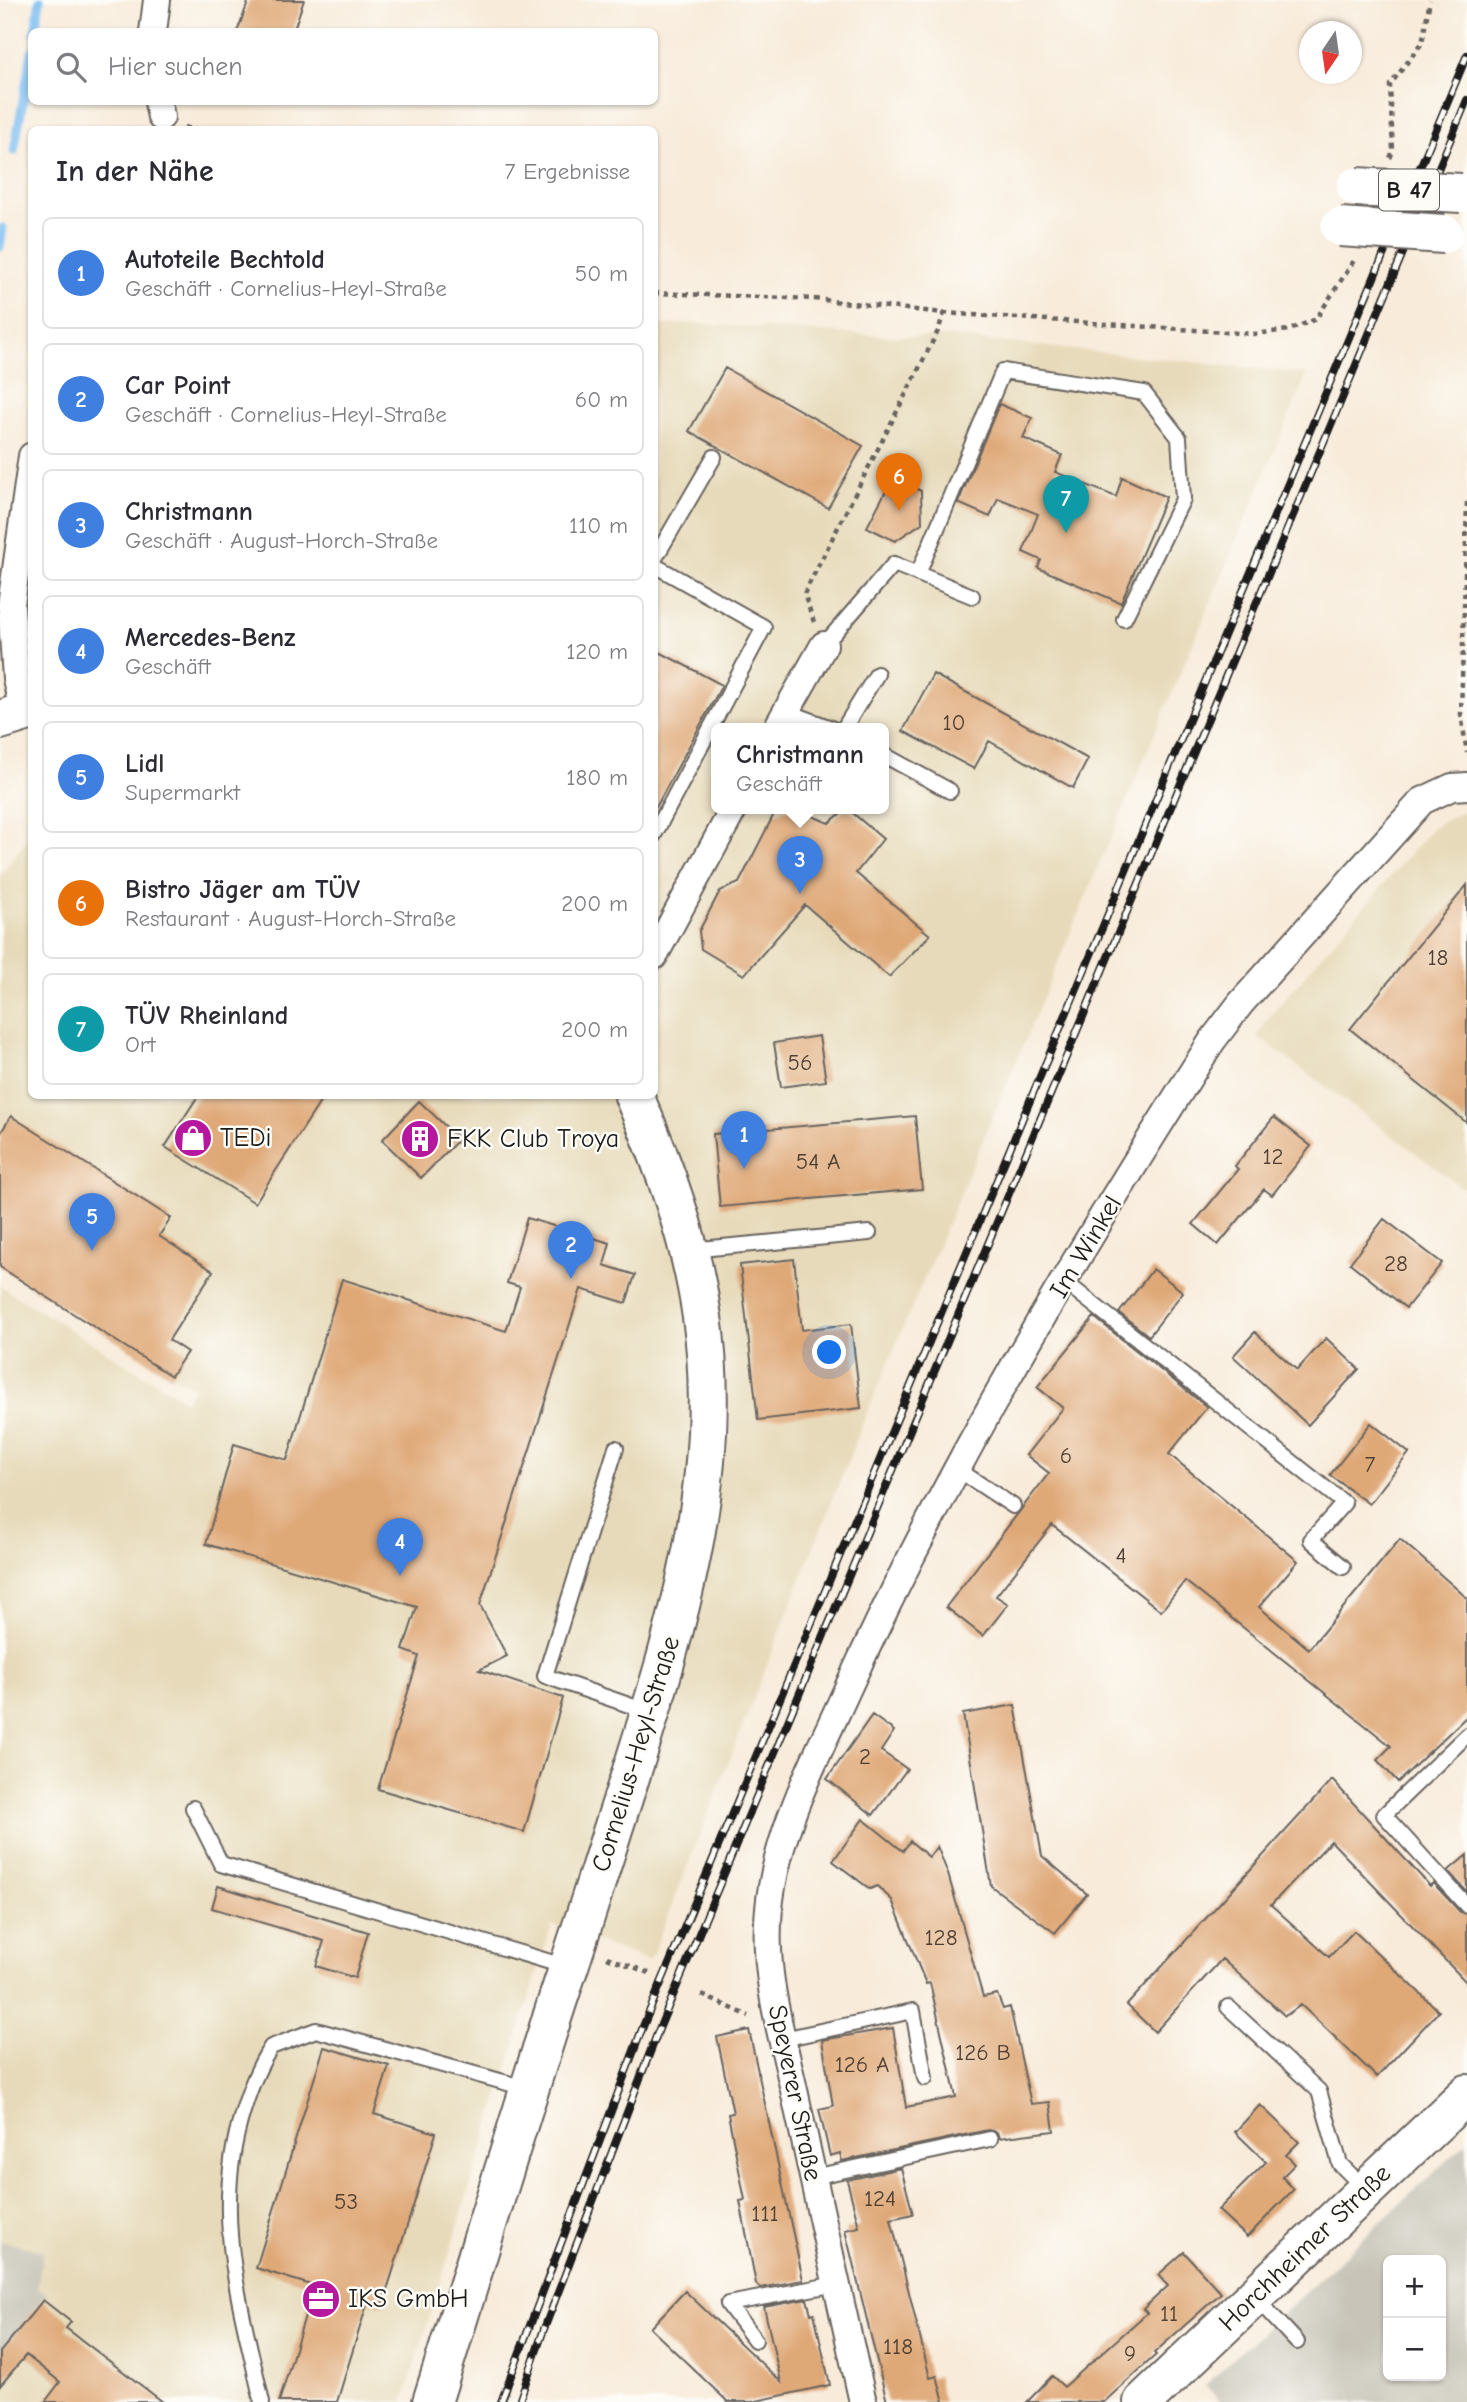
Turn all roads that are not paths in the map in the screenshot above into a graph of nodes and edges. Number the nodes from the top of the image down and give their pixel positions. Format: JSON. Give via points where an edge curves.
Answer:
{"nodes":[{"id":1,"x":157,"y":0,"type":"edge"},
{"id":2,"x":154,"y":28,"type":"edge"},
{"id":3,"x":1356,"y":187,"type":"dead end"},
{"id":4,"x":1461,"y":193,"type":"dead end"},
{"id":5,"x":1444,"y":234,"type":"dead end"},
{"id":6,"x":1349,"y":241,"type":"road end"},
{"id":7,"x":713,"y":457,"type":"dead end"},
{"id":8,"x":28,"y":484,"type":"edge"},
{"id":9,"x":658,"y":556,"type":"edge"},
{"id":10,"x":658,"y":565,"type":"edge"},
{"id":11,"x":918,"y":574,"type":"junction"},
{"id":12,"x":972,"y":596,"type":"dead end"},
{"id":13,"x":1124,"y":619,"type":"dead end"},
{"id":14,"x":824,"y":646,"type":"joint"},
{"id":15,"x":877,"y":674,"type":"dead end"},
{"id":16,"x":18,"y":714,"type":"edge"},
{"id":17,"x":781,"y":720,"type":"edge"},
{"id":18,"x":713,"y":723,"type":"edge"},
{"id":19,"x":800,"y":723,"type":"edge"},
{"id":20,"x":847,"y":723,"type":"edge"},
{"id":21,"x":711,"y":727,"type":"edge"},
{"id":22,"x":889,"y":758,"type":"edge"},
{"id":23,"x":1467,"y":786,"type":"edge"},
{"id":24,"x":950,"y":791,"type":"dead end"},
{"id":25,"x":731,"y":814,"type":"edge"},
{"id":26,"x":658,"y":827,"type":"edge"},
{"id":27,"x":658,"y":949,"type":"edge"},
{"id":28,"x":635,"y":1099,"type":"edge"},
{"id":29,"x":869,"y":1233,"type":"dead end"},
{"id":30,"x":689,"y":1251,"type":"junction"},
{"id":31,"x":1065,"y":1282,"type":"junction"},
{"id":32,"x":616,"y":1448,"type":"dead end"},
{"id":33,"x":957,"y":1469,"type":"junction"},
{"id":34,"x":1013,"y":1506,"type":"dead end"},
{"id":35,"x":1343,"y":1567,"type":"dead end"},
{"id":36,"x":651,"y":1712,"type":"junction"},
{"id":37,"x":1467,"y":1735,"type":"edge"},
{"id":38,"x":803,"y":1784,"type":"joint"},
{"id":39,"x":193,"y":1808,"type":"dead end"},
{"id":40,"x":1467,"y":1906,"type":"edge"},
{"id":41,"x":568,"y":1968,"type":"junction"},
{"id":42,"x":1228,"y":2007,"type":"dead end"},
{"id":43,"x":783,"y":2039,"type":"junction"},
{"id":44,"x":925,"y":2078,"type":"dead end"},
{"id":45,"x":530,"y":2090,"type":"junction"},
{"id":46,"x":1467,"y":2094,"type":"edge"},
{"id":47,"x":990,"y":2139,"type":"dead end"},
{"id":48,"x":813,"y":2177,"type":"junction"},
{"id":49,"x":1365,"y":2189,"type":"junction"},
{"id":50,"x":837,"y":2284,"type":"junction"},
{"id":51,"x":1254,"y":2296,"type":"junction"},
{"id":52,"x":755,"y":2340,"type":"dead end"},
{"id":53,"x":1297,"y":2342,"type":"dead end"},
{"id":54,"x":262,"y":2402,"type":"edge"},
{"id":55,"x":432,"y":2402,"type":"edge"},
{"id":56,"x":863,"y":2402,"type":"edge"},
{"id":57,"x":1143,"y":2402,"type":"edge"}],
"edges":[{"from":1,"to":2,"type":"street"},
{"from":3,"to":4,"type":"main road","number":"B 47","bridge":true},
{"from":5,"to":6,"type":"main road","number":"B 47","bridge":true},
{"from":7,"to":9,"type":"lane"},
{"from":8,"to":16,"type":"street","via":[[11,605]]},
{"from":10,"to":18,"type":"lane","via":[[764,627]]},
{"from":11,"to":12,"type":"lane"},
{"from":11,"to":13,"type":"lane","via":[[1003,371],[1144,393],[1179,438],[1183,499]]},
{"from":11,"to":14,"type":"lane","via":[[894,564]]},
{"from":14,"to":17,"type":"street"},
{"from":15,"to":20,"type":"lane"},
{"from":17,"to":19,"type":"lane"},
{"from":21,"to":26,"type":"lane"},
{"from":22,"to":24,"type":"lane"},
{"from":23,"to":31,"type":"street","name":"Im Winkel","via":[[1452,787],[1422,801],[1241,1003],[1157,1128]]},
{"from":25,"to":27,"type":"street"},
{"from":28,"to":30,"type":"main road","name":"Cornelius-Heyl-Straße","via":[[671,1188]]},
{"from":29,"to":30,"type":"lane"},
{"from":30,"to":36,"type":"main road","name":"Cornelius-Heyl-Straße","via":[[706,1367],[699,1519]]},
{"from":31,"to":33,"type":"street","name":"Im Winkel"},
{"from":31,"to":35,"type":"lane","via":[[1344,1503],[1311,1540]]},
{"from":32,"to":36,"type":"lane","via":[[545,1675]]},
{"from":33,"to":34,"type":"lane"},
{"from":33,"to":38,"type":"street","name":"Im Winkel","via":[[868,1640]]},
{"from":36,"to":41,"type":"main road","name":"Cornelius-Heyl-Straße"},
{"from":37,"to":40,"type":"lane","via":[[1384,1815]]},
{"from":38,"to":43,"type":"street","name":"Speyerer Straße","via":[[788,1822],[771,1895],[768,1950]]},
{"from":39,"to":41,"type":"lane","via":[[221,1864]]},
{"from":41,"to":45,"type":"main road","name":"Cornelius-Heyl-Straße"},
{"from":42,"to":49,"type":"lane","via":[[1319,2091],[1340,2164]]},
{"from":43,"to":44,"type":"lane","via":[[913,2011]]},
{"from":43,"to":48,"type":"street","name":"Speyerer Straße"},
{"from":45,"to":54,"type":"lane","via":[[316,2030],[271,2047],[252,2084],[233,2144],[227,2196],[229,2238]]},
{"from":45,"to":55,"type":"main road","name":"Cornelius-Heyl-Straße"},
{"from":46,"to":49,"type":"main road","name":"Horchheimer Straße"},
{"from":47,"to":48,"type":"lane"},
{"from":48,"to":50,"type":"street","name":"Speyerer Straße"},
{"from":49,"to":51,"type":"main road","name":"Horchheimer Straße"},
{"from":50,"to":52,"type":"lane","via":[[729,2304]]},
{"from":50,"to":56,"type":"street","name":"Speyerer Straße"},
{"from":51,"to":53,"type":"lane"},
{"from":51,"to":57,"type":"main road","name":"Horchheimer Straße"}]}
